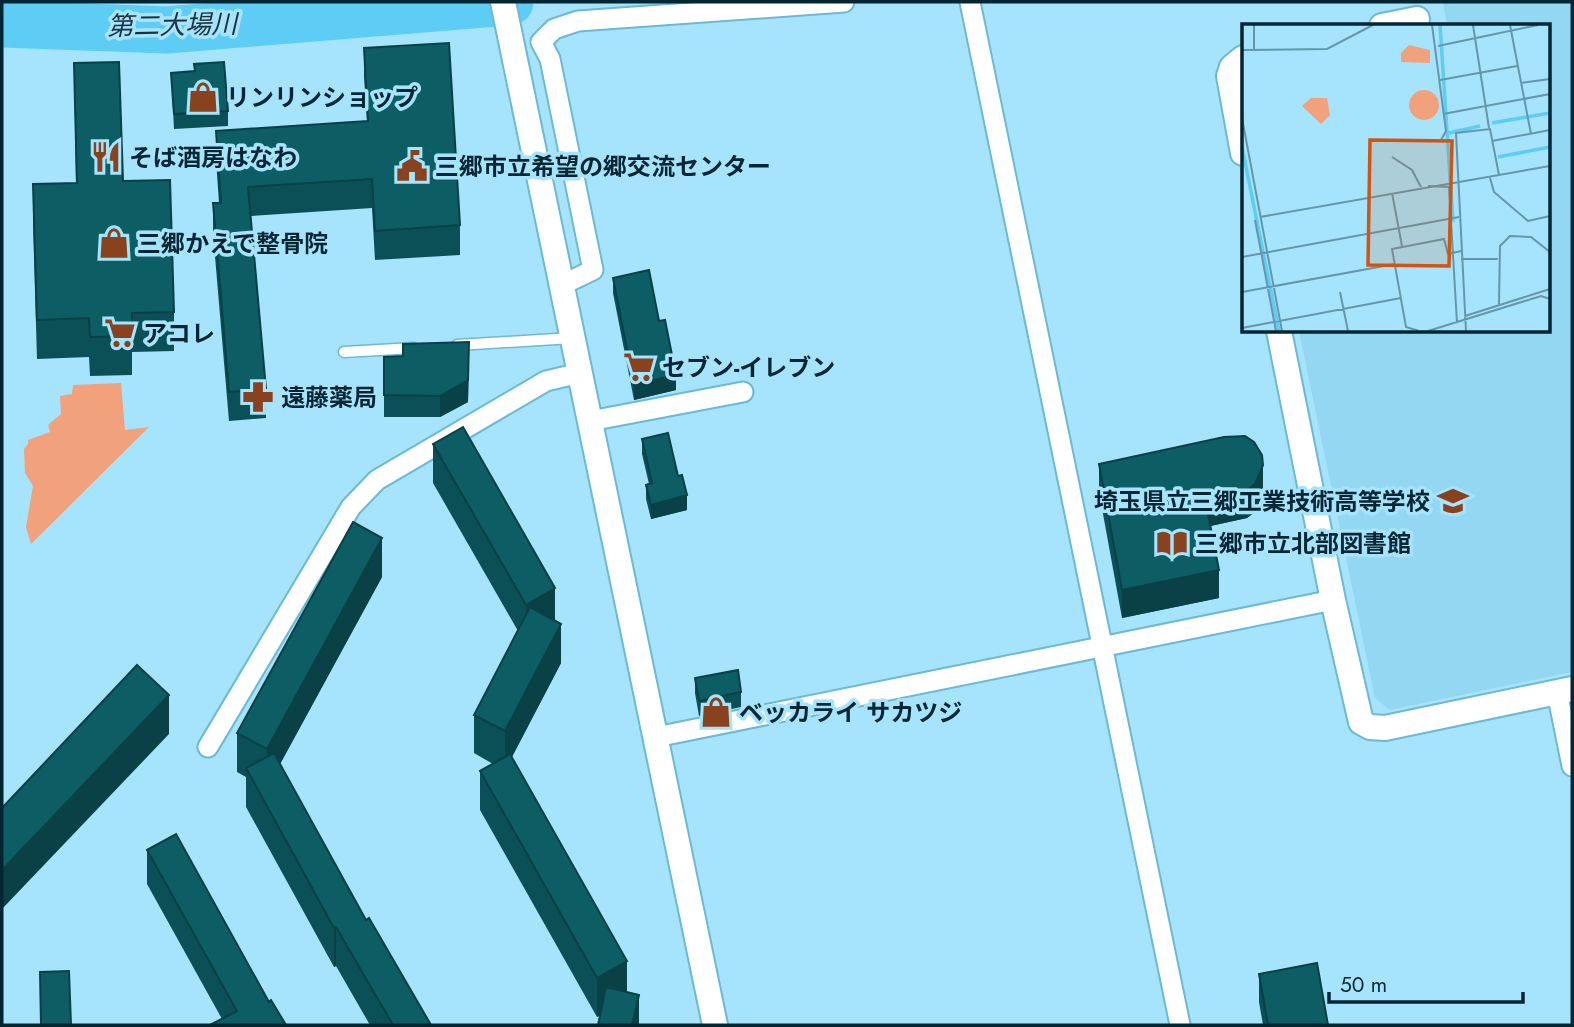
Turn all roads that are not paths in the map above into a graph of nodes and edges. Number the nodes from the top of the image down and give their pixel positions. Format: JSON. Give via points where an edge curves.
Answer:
{"nodes":[{"id":1,"x":503,"y":2,"type":"edge"},
{"id":2,"x":844,"y":2,"type":"edge"},
{"id":3,"x":970,"y":2,"type":"edge"},
{"id":4,"x":1415,"y":10,"type":"edge"},
{"id":5,"x":1386,"y":24,"type":"edge"},
{"id":6,"x":1242,"y":59,"type":"edge"},
{"id":7,"x":1242,"y":148,"type":"edge"},
{"id":8,"x":562,"y":285,"type":"junction"},
{"id":9,"x":1279,"y":332,"type":"edge"},
{"id":10,"x":572,"y":338,"type":"junction"},
{"id":11,"x":452,"y":346,"type":"edge"},
{"id":12,"x":425,"y":347,"type":"edge"},
{"id":13,"x":344,"y":352,"type":"dead end"},
{"id":14,"x":580,"y":373,"type":"junction"},
{"id":15,"x":743,"y":392,"type":"dead end"},
{"id":16,"x":590,"y":421,"type":"junction"},
{"id":17,"x":1333,"y":600,"type":"junction"},
{"id":18,"x":1101,"y":647,"type":"junction"},
{"id":19,"x":1565,"y":690,"type":"edge"},
{"id":20,"x":656,"y":737,"type":"junction"},
{"id":21,"x":208,"y":747,"type":"dead end"},
{"id":22,"x":1572,"y":766,"type":"edge"},
{"id":23,"x":715,"y":1025,"type":"edge"},
{"id":24,"x":1180,"y":1025,"type":"edge"}],
"edges":[{"from":1,"to":8,"type":"street"},
{"from":2,"to":8,"type":"street","via":[[578,21],[554,29],[541,42],[551,59],[593,270]]},
{"from":3,"to":18,"type":"street"},
{"from":4,"to":5,"type":"street"},
{"from":6,"to":7,"type":"street","via":[[1229,76]]},
{"from":8,"to":10,"type":"street"},
{"from":9,"to":17,"type":"street"},
{"from":10,"to":11,"type":"lane"},
{"from":10,"to":14,"type":"street"},
{"from":12,"to":13,"type":"lane"},
{"from":14,"to":16,"type":"street"},
{"from":14,"to":21,"type":"street","via":[[546,381],[366,491],[351,507]]},
{"from":15,"to":16,"type":"street"},
{"from":16,"to":20,"type":"street"},
{"from":17,"to":18,"type":"street"},
{"from":17,"to":19,"type":"street","via":[[1356,710],[1361,722],[1370,727],[1385,728]]},
{"from":18,"to":20,"type":"street"},
{"from":18,"to":24,"type":"street"},
{"from":19,"to":22,"type":"street"},
{"from":20,"to":23,"type":"street"}]}
